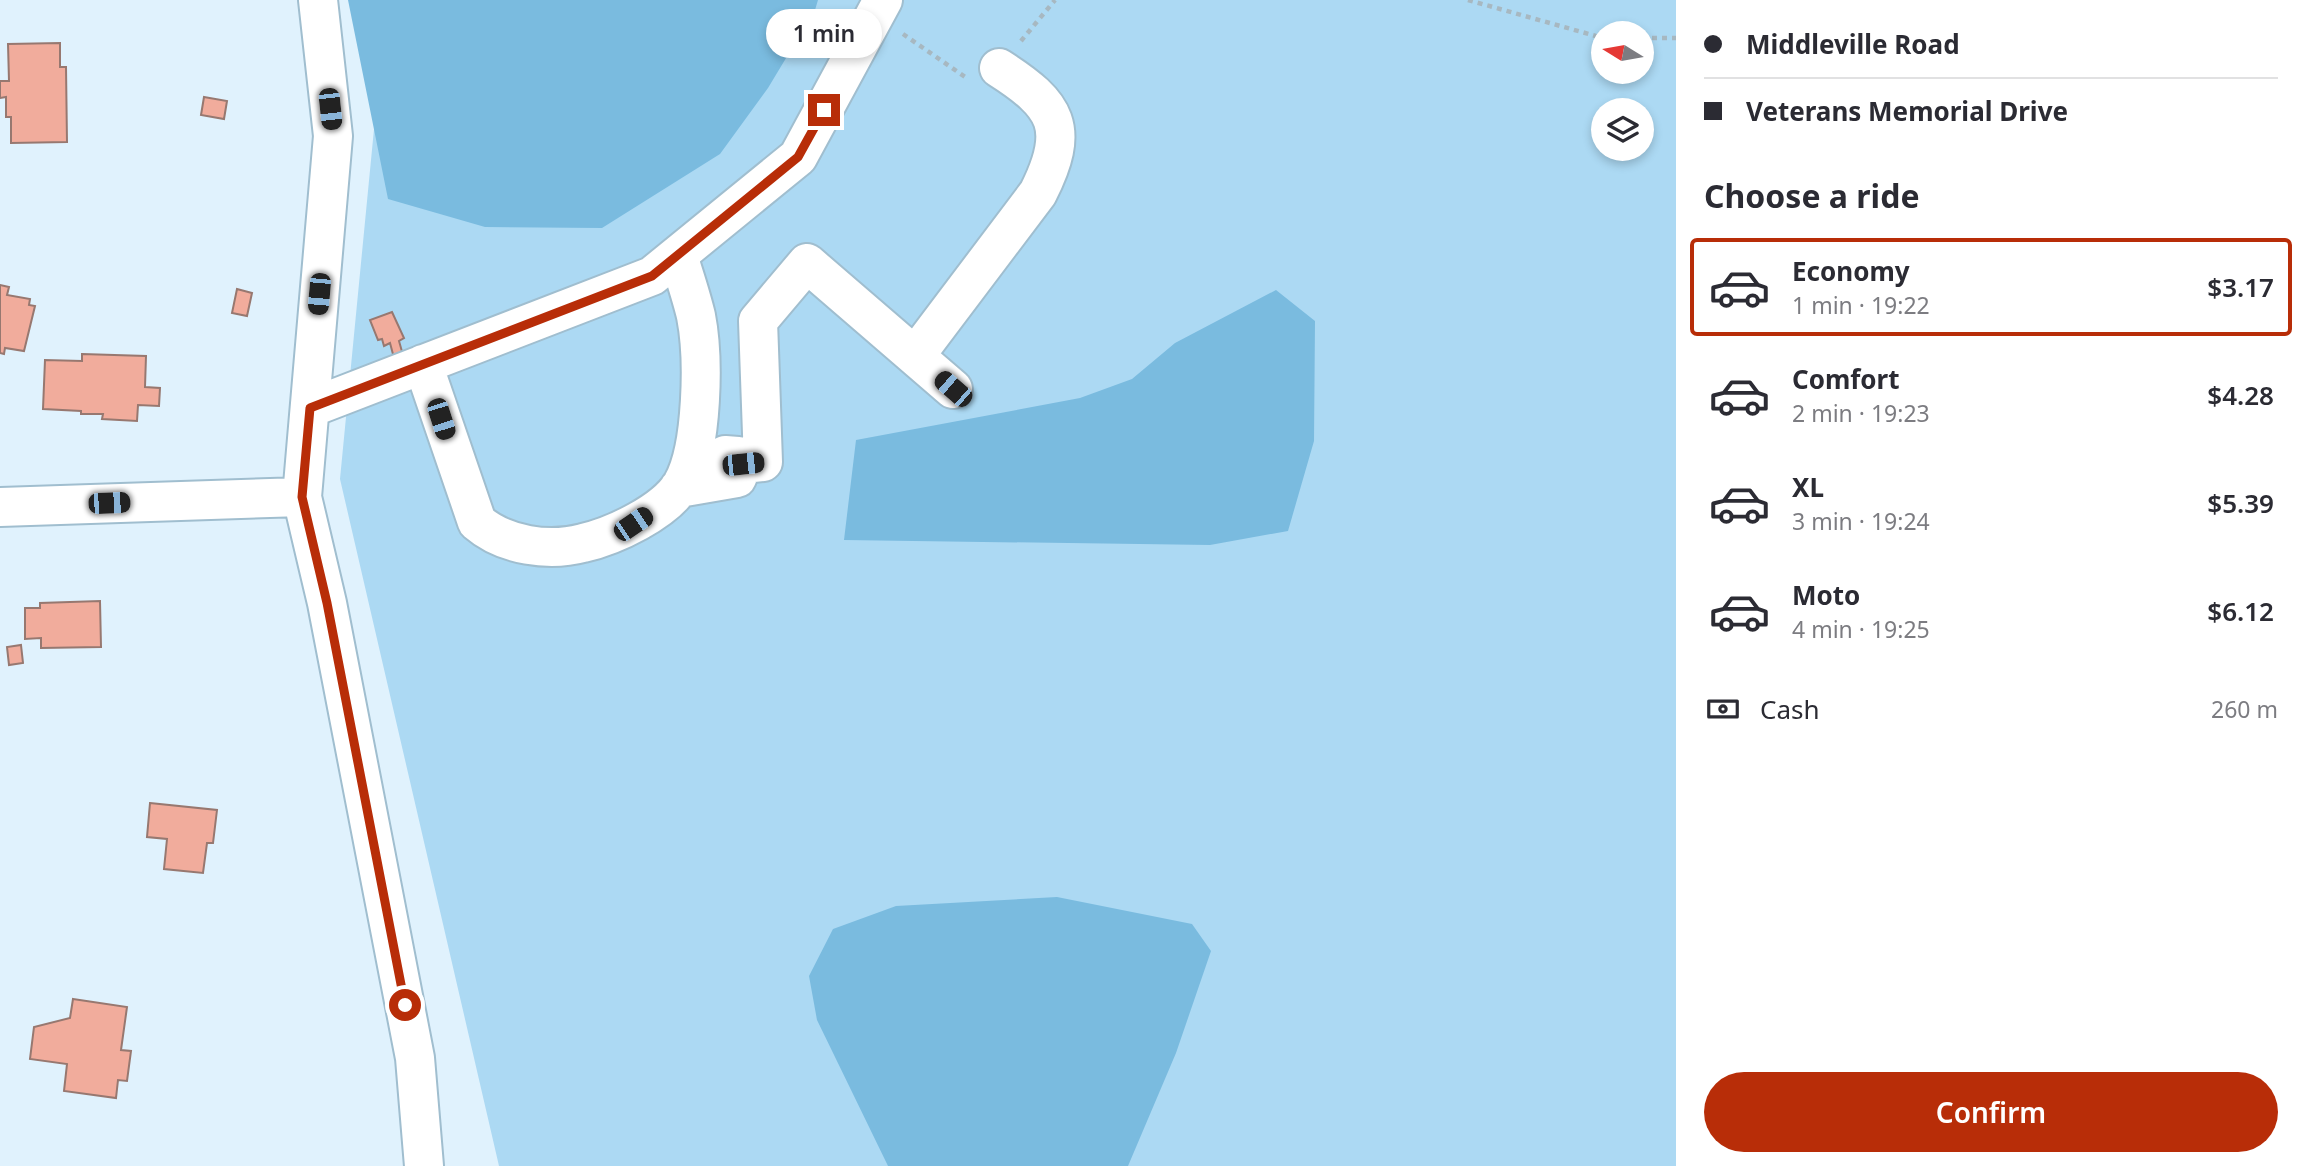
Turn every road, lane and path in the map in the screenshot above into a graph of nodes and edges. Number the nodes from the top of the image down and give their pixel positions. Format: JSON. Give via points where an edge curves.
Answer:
{"nodes":[{"id":1,"x":318,"y":0,"type":"edge"},
{"id":2,"x":883,"y":0,"type":"edge"},
{"id":3,"x":1468,"y":0,"type":"edge"},
{"id":4,"x":1591,"y":35,"type":"edge"},
{"id":5,"x":1654,"y":38,"type":"edge"},
{"id":6,"x":1676,"y":38,"type":"edge"},
{"id":7,"x":999,"y":68,"type":"dead end"},
{"id":8,"x":678,"y":255,"type":"junction"},
{"id":9,"x":915,"y":356,"type":"junction"},
{"id":10,"x":423,"y":364,"type":"junction"},
{"id":11,"x":953,"y":389,"type":"dead end"},
{"id":12,"x":310,"y":408,"type":"junction"},
{"id":13,"x":694,"y":452,"type":"junction"},
{"id":14,"x":743,"y":464,"type":"junction"},
{"id":15,"x":679,"y":488,"type":"junction"},
{"id":16,"x":302,"y":497,"type":"junction"},
{"id":17,"x":0,"y":506,"type":"edge"},
{"id":18,"x":424,"y":1166,"type":"edge"}],
"edges":[{"from":1,"to":12,"type":"street","via":[[333,136]]},
{"from":2,"to":8,"type":"street","via":[[798,157]]},
{"from":3,"to":4,"type":"path"},
{"from":5,"to":6,"type":"path"},
{"from":7,"to":9,"type":"street","via":[[1030,88],[1054,120],[1050,169],[1038,193]]},
{"from":8,"to":10,"type":"street","via":[[652,276]]},
{"from":8,"to":13,"type":"street","via":[[696,318],[700,396]]},
{"from":9,"to":11,"type":"street"},
{"from":9,"to":14,"type":"street","via":[[807,263],[758,321],[763,462]]},
{"from":10,"to":12,"type":"street"},
{"from":10,"to":15,"type":"street","via":[[474,518],[499,536],[540,546],[593,541],[633,524]]},
{"from":12,"to":16,"type":"street"},
{"from":13,"to":14,"type":"street","via":[[738,456]]},
{"from":13,"to":15,"type":"street"},
{"from":14,"to":15,"type":"street","via":[[737,478]]},
{"from":16,"to":17,"type":"street"},
{"from":16,"to":18,"type":"street","via":[[327,603],[415,1058]]}]}
